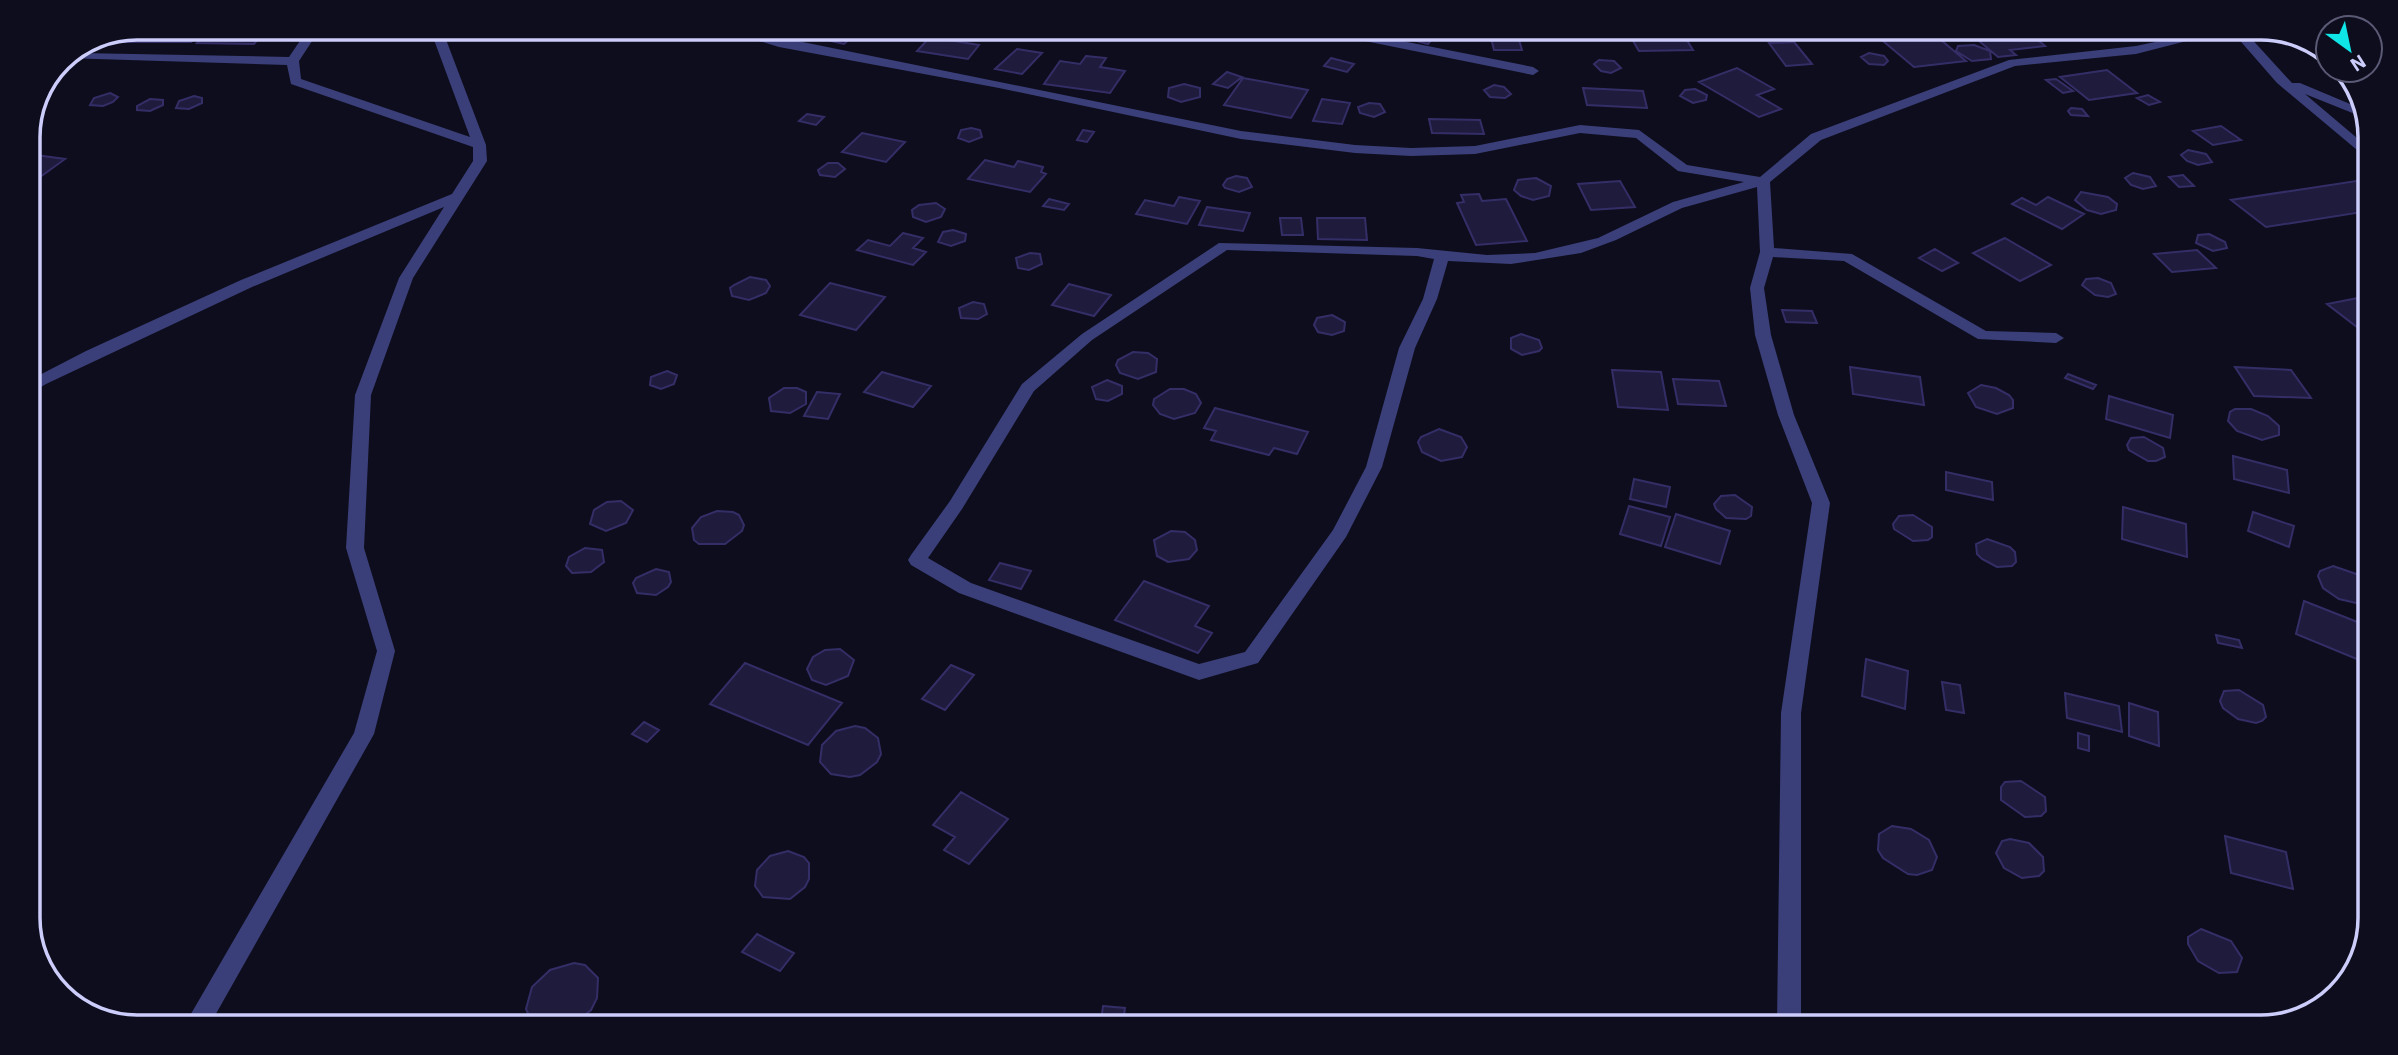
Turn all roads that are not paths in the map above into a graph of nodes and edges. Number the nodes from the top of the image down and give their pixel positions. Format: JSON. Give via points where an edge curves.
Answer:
{"nodes":[{"id":1,"x":307,"y":40,"type":"edge"},
{"id":2,"x":440,"y":40,"type":"edge"},
{"id":3,"x":767,"y":40,"type":"edge"},
{"id":4,"x":1380,"y":40,"type":"edge"},
{"id":5,"x":2182,"y":40,"type":"edge"},
{"id":6,"x":2246,"y":40,"type":"edge"},
{"id":7,"x":85,"y":56,"type":"edge"},
{"id":8,"x":293,"y":61,"type":"junction"},
{"id":9,"x":1533,"y":71,"type":"dead end"},
{"id":10,"x":2281,"y":80,"type":"junction"},
{"id":11,"x":2354,"y":110,"type":"edge"},
{"id":12,"x":478,"y":145,"type":"junction"},
{"id":13,"x":2358,"y":146,"type":"edge"},
{"id":14,"x":1763,"y":181,"type":"junction"},
{"id":15,"x":457,"y":197,"type":"junction"},
{"id":16,"x":1767,"y":252,"type":"junction"},
{"id":17,"x":1442,"y":257,"type":"junction"},
{"id":18,"x":2056,"y":338,"type":"dead end"},
{"id":19,"x":40,"y":380,"type":"edge"},
{"id":20,"x":202,"y":1015,"type":"edge"},
{"id":21,"x":1789,"y":1015,"type":"edge"}],
"edges":[{"from":1,"to":8,"type":"street"},
{"from":2,"to":12,"type":"street"},
{"from":3,"to":14,"type":"street","via":[[1241,135],[1355,149],[1475,150],[1580,129],[1639,134],[1683,168]]},
{"from":4,"to":9,"type":"street"},
{"from":5,"to":14,"type":"street","via":[[2136,50],[2013,63],[1816,136]]},
{"from":6,"to":10,"type":"street"},
{"from":7,"to":8,"type":"street"},
{"from":8,"to":12,"type":"street","via":[[295,81]]},
{"from":10,"to":11,"type":"street"},
{"from":10,"to":13,"type":"street"},
{"from":12,"to":15,"type":"street","via":[[480,161]]},
{"from":14,"to":16,"type":"street"},
{"from":14,"to":17,"type":"street","via":[[1667,210],[1600,242],[1552,254],[1506,260]]},
{"from":15,"to":19,"type":"street","via":[[315,251]]},
{"from":15,"to":20,"type":"street","via":[[406,278],[363,395],[355,548],[386,651],[364,734]]},
{"from":16,"to":18,"type":"street","via":[[1847,257],[1983,336]]},
{"from":16,"to":21,"type":"street","via":[[1757,288],[1763,335],[1786,415],[1821,503],[1791,713]]},
{"from":17,"to":17,"type":"street","via":[[1430,299],[1407,348],[1374,467],[1340,533],[1251,658],[1199,672],[965,588],[917,560],[1028,388],[1087,338],[1224,246],[1417,252]]}]}
